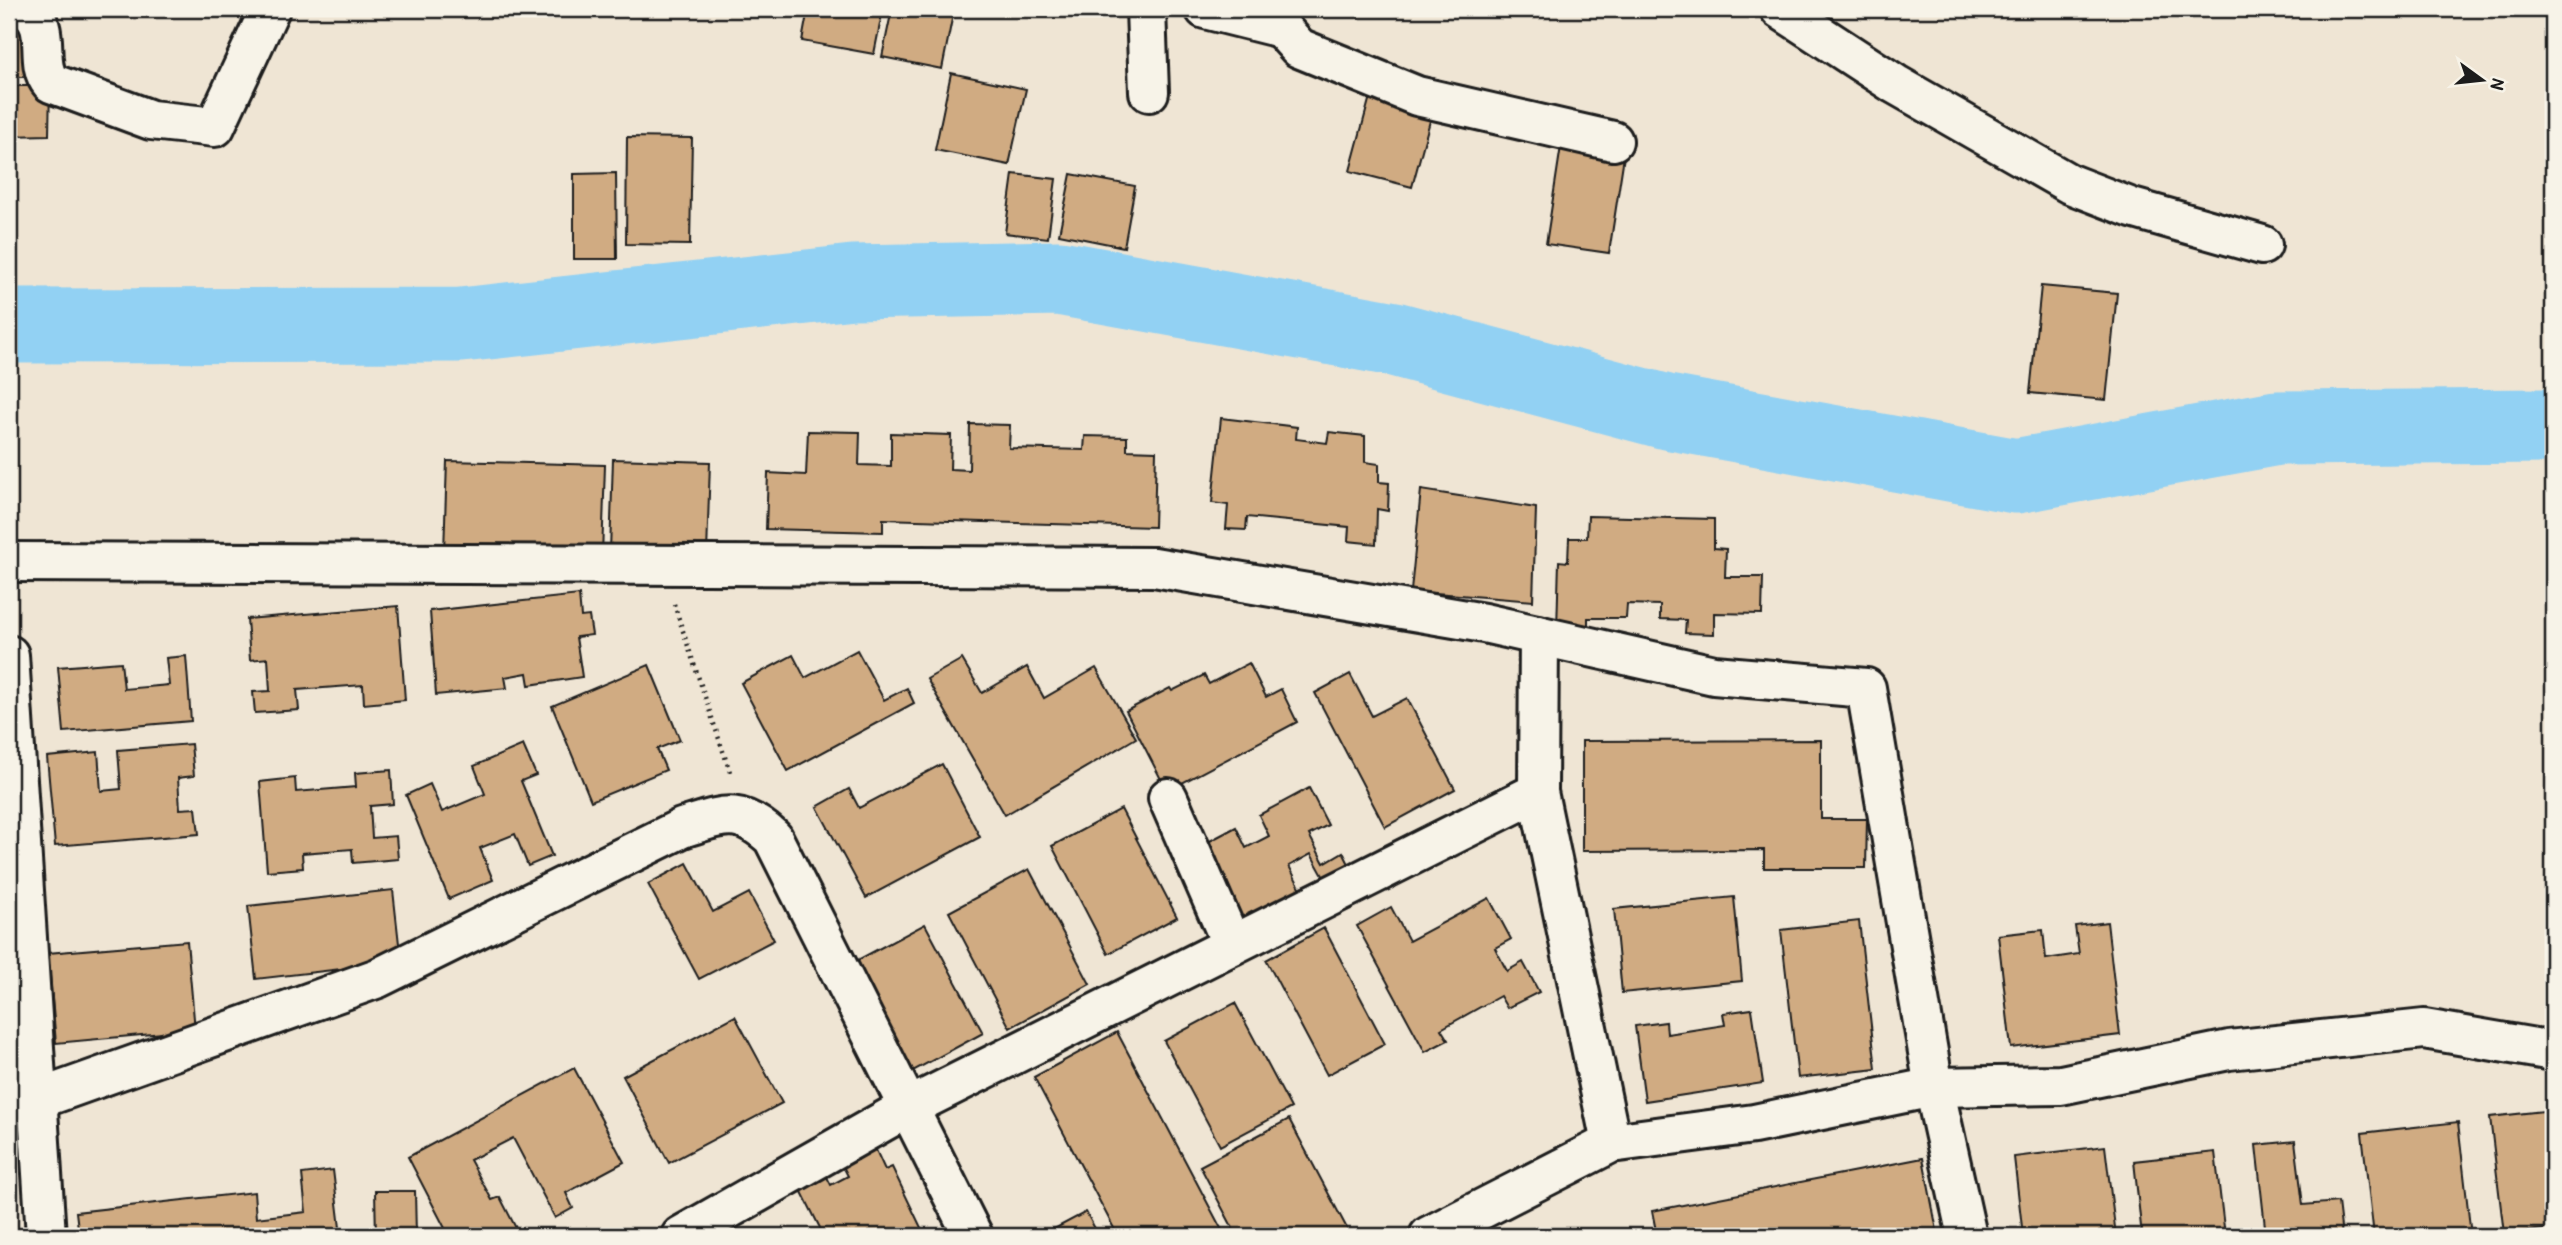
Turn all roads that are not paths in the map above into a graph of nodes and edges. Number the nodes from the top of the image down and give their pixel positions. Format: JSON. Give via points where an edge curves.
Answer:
{"nodes":[{"id":1,"x":26,"y":9,"type":"edge"},
{"id":2,"x":270,"y":9,"type":"edge"},
{"id":3,"x":1146,"y":9,"type":"edge"},
{"id":4,"x":1205,"y":9,"type":"edge"},
{"id":5,"x":1780,"y":9,"type":"edge"},
{"id":6,"x":1278,"y":18,"type":"edge"},
{"id":7,"x":1149,"y":92,"type":"dead end"},
{"id":8,"x":1613,"y":141,"type":"dead end"},
{"id":9,"x":2262,"y":245,"type":"dead end"},
{"id":10,"x":9,"y":562,"type":"edge"},
{"id":11,"x":1539,"y":635,"type":"junction"},
{"id":12,"x":9,"y":655,"type":"edge"},
{"id":13,"x":1538,"y":792,"type":"junction"},
{"id":14,"x":1168,"y":798,"type":"dead end"},
{"id":15,"x":1232,"y":945,"type":"junction"},
{"id":16,"x":2553,"y":1051,"type":"edge"},
{"id":17,"x":1934,"y":1087,"type":"junction"},
{"id":18,"x":22,"y":1100,"type":"edge"},
{"id":19,"x":907,"y":1108,"type":"junction"},
{"id":20,"x":1611,"y":1143,"type":"junction"},
{"id":21,"x":46,"y":1236,"type":"edge"},
{"id":22,"x":681,"y":1236,"type":"edge"},
{"id":23,"x":973,"y":1236,"type":"edge"},
{"id":24,"x":1429,"y":1236,"type":"edge"},
{"id":25,"x":1967,"y":1236,"type":"edge"}],
"edges":[{"from":1,"to":2,"type":"street","via":[[41,30],[46,77],[51,83],[151,120],[215,127]]},
{"from":3,"to":7,"type":"street"},
{"from":4,"to":6,"type":"street"},
{"from":5,"to":9,"type":"street","via":[[1895,83],[2070,184],[2132,208]]},
{"from":6,"to":8,"type":"street","via":[[1299,48],[1417,96]]},
{"from":10,"to":11,"type":"street","via":[[1154,567]]},
{"from":11,"to":13,"type":"street"},
{"from":11,"to":17,"type":"street","via":[[1714,675],[1866,688]]},
{"from":12,"to":18,"type":"street"},
{"from":13,"to":15,"type":"street"},
{"from":13,"to":20,"type":"street"},
{"from":14,"to":15,"type":"street"},
{"from":15,"to":19,"type":"street"},
{"from":16,"to":17,"type":"street","via":[[2424,1029],[2229,1050],[2061,1085]]},
{"from":17,"to":20,"type":"street","via":[[1754,1124]]},
{"from":17,"to":25,"type":"street"},
{"from":18,"to":19,"type":"street","via":[[378,978],[682,828],[722,815],[744,816],[773,838]]},
{"from":18,"to":21,"type":"street"},
{"from":19,"to":22,"type":"street"},
{"from":19,"to":23,"type":"street"},
{"from":20,"to":24,"type":"street"}]}
